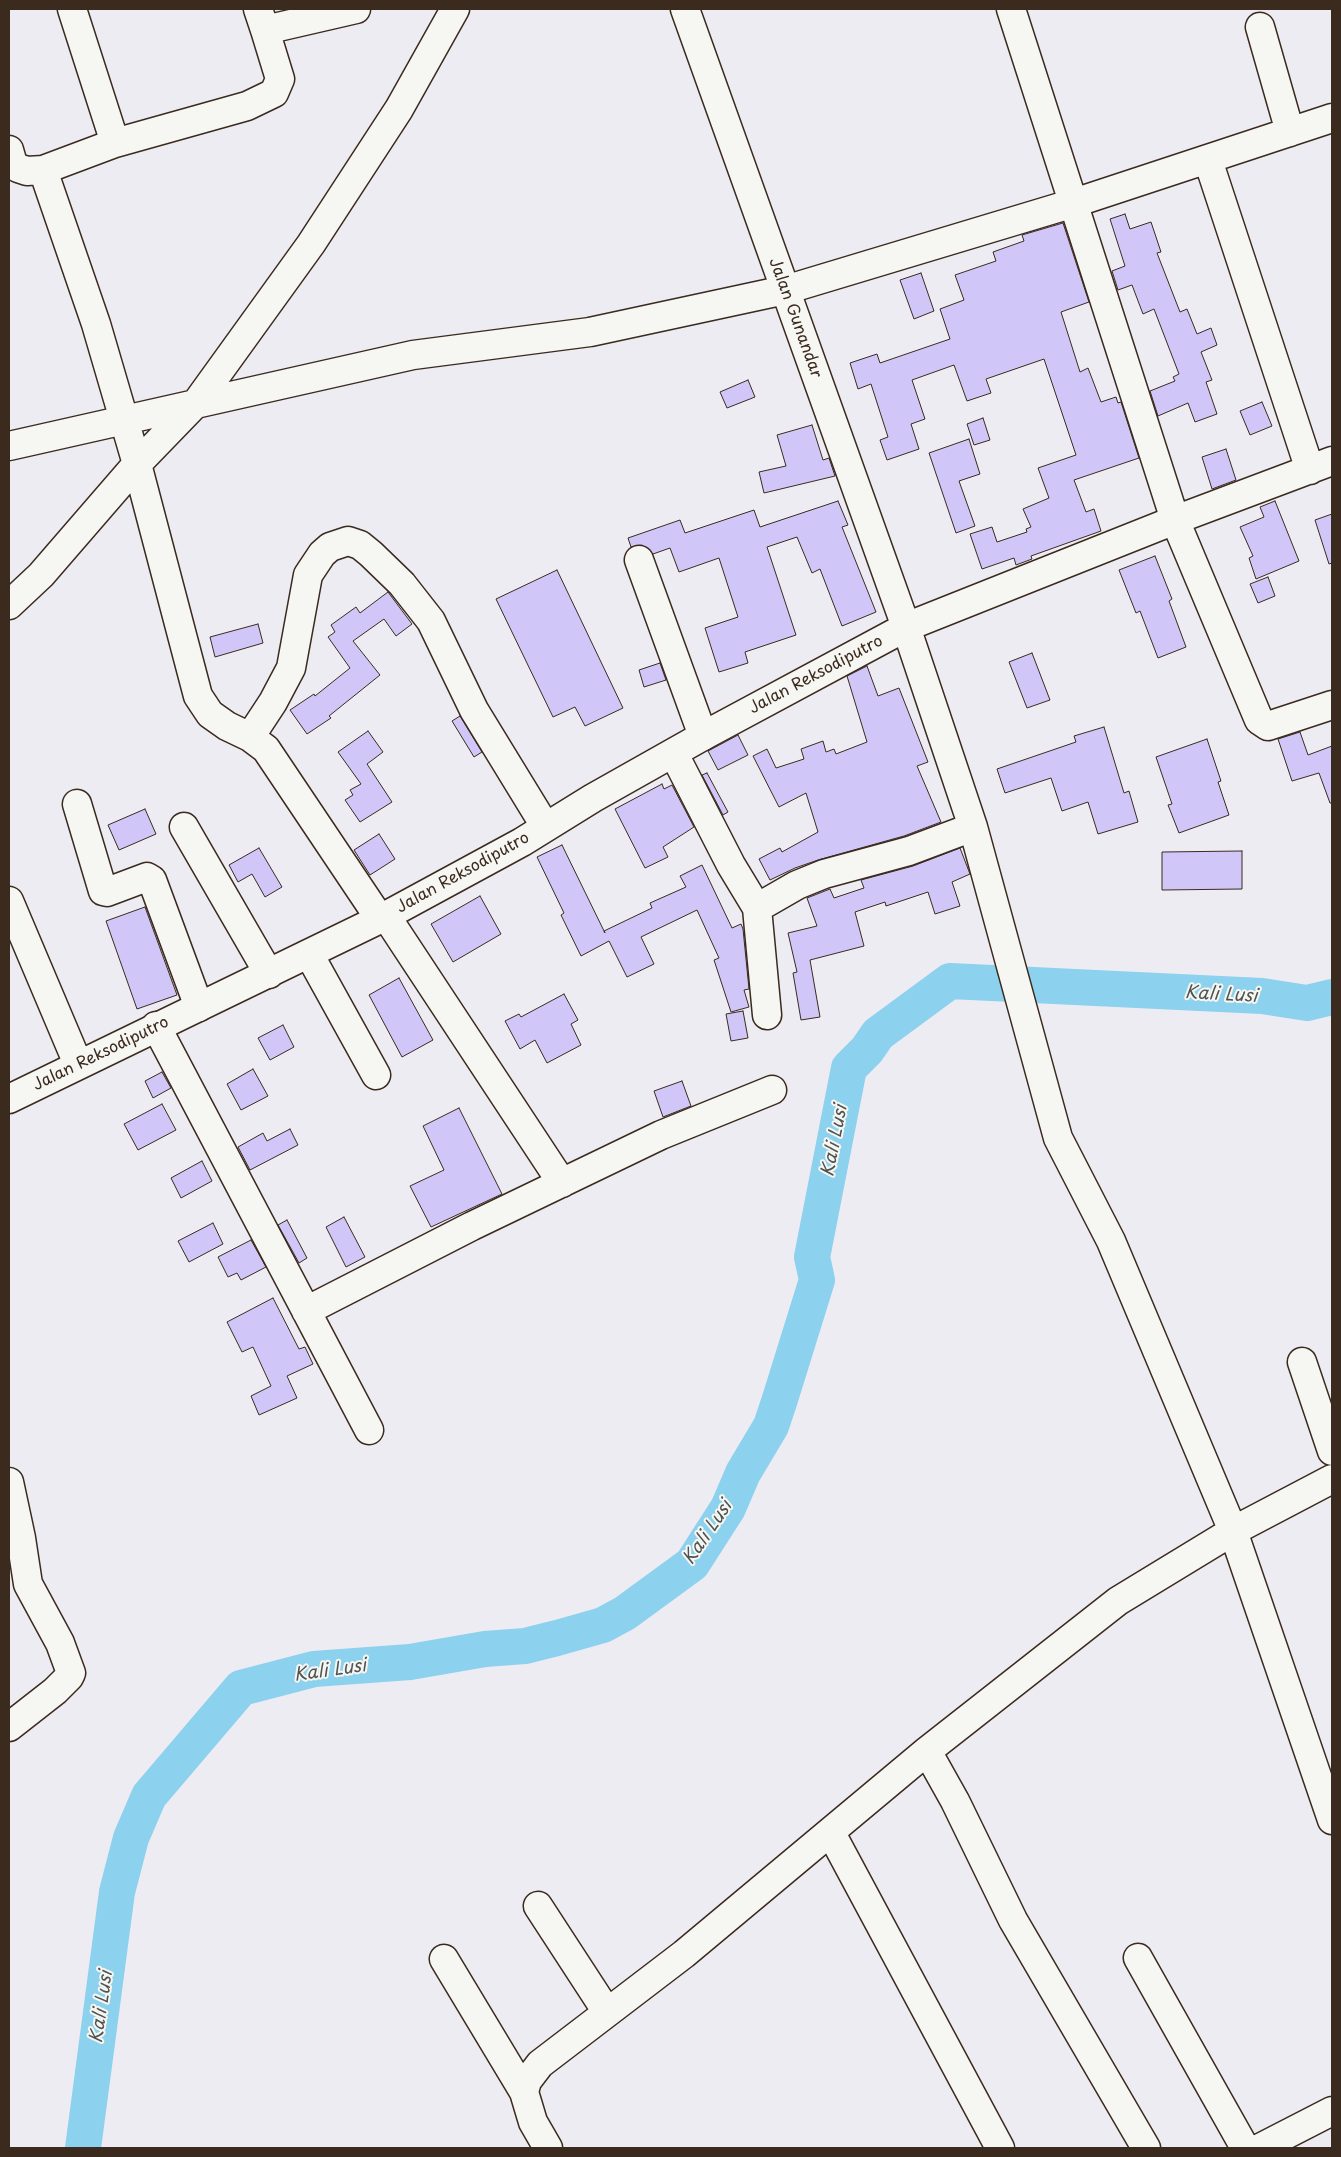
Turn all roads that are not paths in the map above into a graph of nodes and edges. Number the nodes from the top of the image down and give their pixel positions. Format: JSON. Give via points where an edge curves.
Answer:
{"nodes":[{"id":1,"x":72,"y":9,"type":"edge"},
{"id":2,"x":356,"y":9,"type":"edge"},
{"id":3,"x":455,"y":9,"type":"edge"},
{"id":4,"x":685,"y":9,"type":"edge"},
{"id":5,"x":1011,"y":9,"type":"edge"},
{"id":6,"x":262,"y":20,"type":"edge"},
{"id":7,"x":1260,"y":28,"type":"dead end"},
{"id":8,"x":1332,"y":118,"type":"edge"},
{"id":9,"x":1290,"y":132,"type":"junction"},
{"id":10,"x":115,"y":143,"type":"junction"},
{"id":11,"x":10,"y":159,"type":"edge"},
{"id":12,"x":1208,"y":160,"type":"junction"},
{"id":13,"x":43,"y":170,"type":"junction"},
{"id":14,"x":1074,"y":203,"type":"junction"},
{"id":15,"x":785,"y":290,"type":"junction"},
{"id":16,"x":197,"y":402,"type":"junction"},
{"id":17,"x":123,"y":419,"type":"junction"},
{"id":18,"x":9,"y":446,"type":"edge"},
{"id":19,"x":137,"y":464,"type":"junction"},
{"id":20,"x":1321,"y":466,"type":"edge"},
{"id":21,"x":1175,"y":520,"type":"junction"},
{"id":22,"x":639,"y":560,"type":"dead end"},
{"id":23,"x":9,"y":605,"type":"edge"},
{"id":24,"x":906,"y":626,"type":"junction"},
{"id":25,"x":1332,"y":705,"type":"edge"},
{"id":26,"x":704,"y":736,"type":"junction"},
{"id":27,"x":250,"y":737,"type":"junction"},
{"id":28,"x":674,"y":754,"type":"junction"},
{"id":29,"x":77,"y":804,"type":"dead end"},
{"id":30,"x":545,"y":826,"type":"junction"},
{"id":31,"x":184,"y":827,"type":"dead end"},
{"id":32,"x":973,"y":827,"type":"junction"},
{"id":33,"x":9,"y":901,"type":"edge"},
{"id":34,"x":757,"y":908,"type":"junction"},
{"id":35,"x":383,"y":917,"type":"junction"},
{"id":36,"x":309,"y":954,"type":"junction"},
{"id":37,"x":269,"y":974,"type":"junction"},
{"id":38,"x":199,"y":1007,"type":"junction"},
{"id":39,"x":767,"y":1015,"type":"dead end"},
{"id":40,"x":156,"y":1026,"type":"junction"},
{"id":41,"x":78,"y":1064,"type":"junction"},
{"id":42,"x":376,"y":1075,"type":"dead end"},
{"id":43,"x":772,"y":1090,"type":"dead end"},
{"id":44,"x":9,"y":1099,"type":"edge"},
{"id":45,"x":562,"y":1183,"type":"junction"},
{"id":46,"x":306,"y":1311,"type":"junction"},
{"id":47,"x":1302,"y":1362,"type":"dead end"},
{"id":48,"x":369,"y":1430,"type":"dead end"},
{"id":49,"x":1332,"y":1451,"type":"edge"},
{"id":50,"x":1332,"y":1479,"type":"edge"},
{"id":51,"x":9,"y":1482,"type":"edge"},
{"id":52,"x":1233,"y":1531,"type":"junction"},
{"id":53,"x":9,"y":1727,"type":"edge"},
{"id":54,"x":927,"y":1751,"type":"junction"},
{"id":55,"x":1327,"y":1791,"type":"edge"},
{"id":56,"x":1332,"y":1820,"type":"edge"},
{"id":57,"x":831,"y":1832,"type":"junction"},
{"id":58,"x":538,"y":1906,"type":"dead end"},
{"id":59,"x":444,"y":1958,"type":"dead end"},
{"id":60,"x":1138,"y":1958,"type":"dead end"},
{"id":61,"x":607,"y":2012,"type":"junction"},
{"id":62,"x":524,"y":2092,"type":"junction"},
{"id":63,"x":1332,"y":2111,"type":"edge"},
{"id":64,"x":537,"y":2144,"type":"edge"},
{"id":65,"x":1000,"y":2148,"type":"edge"},
{"id":66,"x":1146,"y":2148,"type":"edge"},
{"id":67,"x":1245,"y":2148,"type":"edge"},
{"id":68,"x":1260,"y":2148,"type":"edge"}],
"edges":[{"from":1,"to":10,"type":"street"},
{"from":2,"to":6,"type":"street"},
{"from":3,"to":16,"type":"street","via":[[399,109],[311,244]]},
{"from":4,"to":15,"type":"street","name":"Jalan Gunandar"},
{"from":5,"to":14,"type":"street"},
{"from":6,"to":10,"type":"street","via":[[280,79],[274,93],[247,106]]},
{"from":7,"to":9,"type":"street"},
{"from":8,"to":9,"type":"street"},
{"from":9,"to":12,"type":"street"},
{"from":10,"to":13,"type":"street"},
{"from":11,"to":13,"type":"street","via":[[26,171]]},
{"from":12,"to":14,"type":"street"},
{"from":12,"to":20,"type":"street"},
{"from":13,"to":17,"type":"street","via":[[79,272]]},
{"from":14,"to":15,"type":"street"},
{"from":14,"to":21,"type":"street"},
{"from":15,"to":16,"type":"street","via":[[590,332],[414,355]]},
{"from":15,"to":24,"type":"street","name":"Jalan Gunandar"},
{"from":16,"to":17,"type":"street"},
{"from":16,"to":19,"type":"street"},
{"from":17,"to":18,"type":"street"},
{"from":17,"to":19,"type":"street"},
{"from":19,"to":23,"type":"street","via":[[41,575]]},
{"from":19,"to":27,"type":"street","via":[[198,696],[210,714]]},
{"from":20,"to":21,"type":"street","name":"Jalan Reksodiputro"},
{"from":21,"to":24,"type":"street","name":"Jalan Reksodiputro"},
{"from":21,"to":25,"type":"street","via":[[1259,720],[1268,726]]},
{"from":22,"to":26,"type":"street"},
{"from":24,"to":26,"type":"street","name":"Jalan Reksodiputro"},
{"from":24,"to":32,"type":"street","name":"Jalan Gunandar"},
{"from":26,"to":28,"type":"street","name":"Jalan Reksodiputro"},
{"from":27,"to":30,"type":"street","via":[[291,668],[308,575],[330,547],[348,541],[360,545],[402,584],[431,621],[474,710]]},
{"from":27,"to":35,"type":"street","via":[[266,749],[279,766]]},
{"from":28,"to":30,"type":"street","name":"Jalan Reksodiputro"},
{"from":28,"to":34,"type":"street"},
{"from":29,"to":38,"type":"street","via":[[103,891],[147,877],[152,880]]},
{"from":30,"to":35,"type":"street","name":"Jalan Reksodiputro","via":[[471,871]]},
{"from":31,"to":37,"type":"street"},
{"from":32,"to":34,"type":"street","via":[[909,851],[824,874]]},
{"from":32,"to":52,"type":"street","name":"Jalan Gunandar","via":[[1058,1138],[1111,1241]]},
{"from":33,"to":41,"type":"street"},
{"from":34,"to":39,"type":"street"},
{"from":35,"to":36,"type":"street","name":"Jalan Reksodiputro"},
{"from":35,"to":45,"type":"street"},
{"from":36,"to":37,"type":"street","name":"Jalan Reksodiputro"},
{"from":36,"to":42,"type":"street"},
{"from":37,"to":38,"type":"street","name":"Jalan Reksodiputro"},
{"from":38,"to":40,"type":"street","name":"Jalan Reksodiputro"},
{"from":40,"to":41,"type":"street","name":"Jalan Reksodiputro"},
{"from":40,"to":46,"type":"street"},
{"from":41,"to":44,"type":"street","name":"Jalan Reksodiputro"},
{"from":43,"to":45,"type":"street","via":[[661,1135]]},
{"from":45,"to":46,"type":"street"},
{"from":46,"to":48,"type":"street"},
{"from":47,"to":49,"type":"street"},
{"from":50,"to":52,"type":"street"},
{"from":51,"to":53,"type":"street","via":[[28,1584],[71,1672],[55,1691]]},
{"from":52,"to":54,"type":"street","via":[[1118,1601]]},
{"from":52,"to":55,"type":"street","name":"Jalan Gunandar"},
{"from":54,"to":57,"type":"street"},
{"from":54,"to":66,"type":"street","via":[[956,1800],[1013,1920]]},
{"from":55,"to":56,"type":"street","name":"Jalan Gunandar"},
{"from":57,"to":61,"type":"street","via":[[684,1954]]},
{"from":57,"to":65,"type":"street"},
{"from":58,"to":61,"type":"street"},
{"from":59,"to":62,"type":"street"},
{"from":60,"to":67,"type":"street"},
{"from":61,"to":62,"type":"street","via":[[540,2064],[527,2081]]},
{"from":62,"to":64,"type":"street"},
{"from":63,"to":68,"type":"street"}]}
